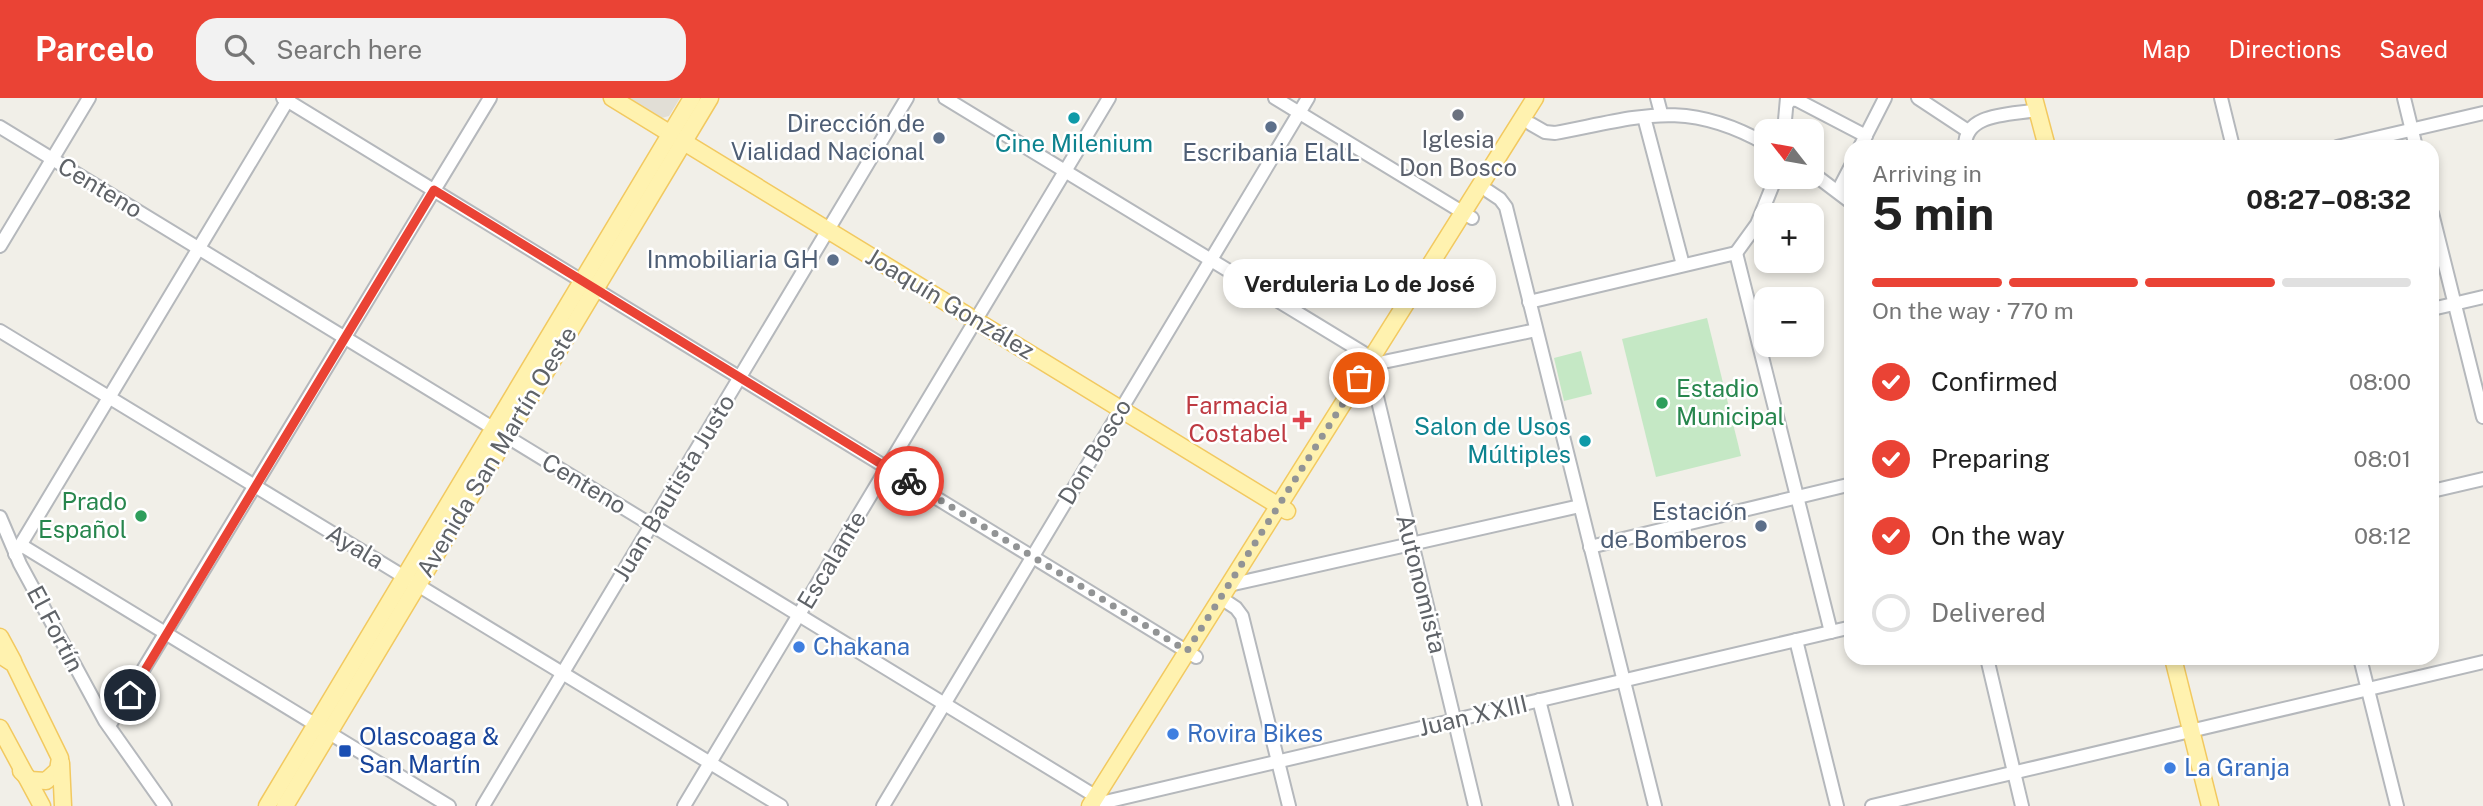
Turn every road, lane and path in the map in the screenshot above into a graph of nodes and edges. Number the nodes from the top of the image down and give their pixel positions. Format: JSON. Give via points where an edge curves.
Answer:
{"nodes":[{"id":1,"x":89,"y":98,"type":"edge"},
{"id":2,"x":489,"y":98,"type":"edge"},
{"id":3,"x":612,"y":98,"type":"edge"},
{"id":4,"x":692,"y":98,"type":"edge"},
{"id":5,"x":710,"y":98,"type":"edge"},
{"id":6,"x":907,"y":98,"type":"edge"},
{"id":7,"x":945,"y":98,"type":"edge"},
{"id":8,"x":1109,"y":98,"type":"edge"},
{"id":9,"x":1275,"y":98,"type":"edge"},
{"id":10,"x":1308,"y":98,"type":"edge"},
{"id":11,"x":1657,"y":98,"type":"edge"},
{"id":12,"x":1885,"y":98,"type":"edge"},
{"id":13,"x":1918,"y":98,"type":"edge"},
{"id":14,"x":2221,"y":98,"type":"edge"},
{"id":15,"x":2404,"y":98,"type":"edge"},
{"id":16,"x":287,"y":99,"type":"edge"},
{"id":17,"x":1539,"y":99,"type":"edge"},
{"id":18,"x":1787,"y":101,"type":"edge"},
{"id":19,"x":2036,"y":104,"type":"edge"},
{"id":20,"x":1299,"y":113,"type":"junction"},
{"id":21,"x":1661,"y":113,"type":"junction"},
{"id":22,"x":2483,"y":113,"type":"edge"},
{"id":23,"x":1644,"y":117,"type":"junction"},
{"id":24,"x":1785,"y":119,"type":"edge"},
{"id":25,"x":1531,"y":124,"type":"junction"},
{"id":26,"x":0,"y":127,"type":"edge"},
{"id":27,"x":2412,"y":130,"type":"junction"},
{"id":28,"x":1968,"y":131,"type":"junction"},
{"id":29,"x":677,"y":138,"type":"junction"},
{"id":30,"x":1754,"y":139,"type":"edge"},
{"id":31,"x":1861,"y":140,"type":"edge"},
{"id":32,"x":1864,"y":140,"type":"edge"},
{"id":33,"x":1966,"y":140,"type":"edge"},
{"id":34,"x":2045,"y":140,"type":"edge"},
{"id":35,"x":2232,"y":140,"type":"edge"},
{"id":36,"x":2368,"y":140,"type":"edge"},
{"id":37,"x":2414,"y":140,"type":"edge"},
{"id":38,"x":52,"y":159,"type":"junction"},
{"id":39,"x":1065,"y":171,"type":"junction"},
{"id":40,"x":1844,"y":179,"type":"edge"},
{"id":41,"x":1824,"y":181,"type":"edge"},
{"id":42,"x":1772,"y":189,"type":"edge"},
{"id":43,"x":434,"y":190,"type":"junction"},
{"id":44,"x":1488,"y":191,"type":"junction"},
{"id":45,"x":1838,"y":191,"type":"junction"},
{"id":46,"x":1844,"y":196,"type":"edge"},
{"id":47,"x":1467,"y":215,"type":"junction"},
{"id":48,"x":828,"y":230,"type":"junction"},
{"id":49,"x":2439,"y":241,"type":"edge"},
{"id":50,"x":0,"y":246,"type":"edge"},
{"id":51,"x":199,"y":249,"type":"junction"},
{"id":52,"x":1736,"y":253,"type":"junction"},
{"id":53,"x":1211,"y":260,"type":"junction"},
{"id":54,"x":1683,"y":265,"type":"junction"},
{"id":55,"x":589,"y":285,"type":"junction"},
{"id":56,"x":2483,"y":297,"type":"edge"},
{"id":57,"x":1529,"y":302,"type":"junction"},
{"id":58,"x":2455,"y":304,"type":"junction"},
{"id":59,"x":2439,"y":307,"type":"edge"},
{"id":60,"x":976,"y":320,"type":"junction"},
{"id":61,"x":1536,"y":330,"type":"junction"},
{"id":62,"x":0,"y":331,"type":"edge"},
{"id":63,"x":345,"y":338,"type":"junction"},
{"id":64,"x":1375,"y":362,"type":"junction"},
{"id":65,"x":740,"y":378,"type":"junction"},
{"id":66,"x":1370,"y":379,"type":"junction"},
{"id":67,"x":109,"y":398,"type":"junction"},
{"id":68,"x":1121,"y":409,"type":"junction"},
{"id":69,"x":2483,"y":418,"type":"edge"},
{"id":70,"x":500,"y":433,"type":"junction"},
{"id":71,"x":887,"y":468,"type":"junction"},
{"id":72,"x":2483,"y":479,"type":"edge"},
{"id":73,"x":1844,"y":486,"type":"edge"},
{"id":74,"x":256,"y":487,"type":"junction"},
{"id":75,"x":2439,"y":489,"type":"edge"},
{"id":76,"x":1796,"y":497,"type":"junction"},
{"id":77,"x":1580,"y":506,"type":"junction"},
{"id":78,"x":1283,"y":508,"type":"junction"},
{"id":79,"x":0,"y":517,"type":"edge"},
{"id":80,"x":651,"y":525,"type":"junction"},
{"id":81,"x":1411,"y":544,"type":"junction"},
{"id":82,"x":1590,"y":547,"type":"junction"},
{"id":83,"x":18,"y":550,"type":"junction"},
{"id":84,"x":1032,"y":557,"type":"junction"},
{"id":85,"x":411,"y":581,"type":"junction"},
{"id":86,"x":1230,"y":593,"type":"junction"},
{"id":87,"x":799,"y":615,"type":"junction"},
{"id":88,"x":1844,"y":629,"type":"edge"},
{"id":89,"x":1831,"y":632,"type":"junction"},
{"id":90,"x":167,"y":634,"type":"junction"},
{"id":91,"x":0,"y":637,"type":"edge"},
{"id":92,"x":1796,"y":640,"type":"junction"},
{"id":93,"x":0,"y":654,"type":"edge"},
{"id":94,"x":1192,"y":654,"type":"junction"},
{"id":95,"x":2483,"y":662,"type":"edge"},
{"id":96,"x":1989,"y":665,"type":"edge"},
{"id":97,"x":2176,"y":665,"type":"edge"},
{"id":98,"x":2362,"y":665,"type":"edge"},
{"id":99,"x":15,"y":667,"type":"junction"},
{"id":100,"x":562,"y":673,"type":"junction"},
{"id":101,"x":1624,"y":680,"type":"junction"},
{"id":102,"x":2368,"y":689,"type":"junction"},
{"id":103,"x":1539,"y":700,"type":"junction"},
{"id":104,"x":944,"y":704,"type":"junction"},
{"id":105,"x":1454,"y":720,"type":"junction"},
{"id":106,"x":108,"y":726,"type":"junction"},
{"id":107,"x":0,"y":728,"type":"edge"},
{"id":108,"x":322,"y":729,"type":"junction"},
{"id":109,"x":2192,"y":731,"type":"junction"},
{"id":110,"x":60,"y":758,"type":"junction"},
{"id":111,"x":1278,"y":761,"type":"junction"},
{"id":112,"x":710,"y":763,"type":"junction"},
{"id":113,"x":21,"y":771,"type":"junction"},
{"id":114,"x":2014,"y":772,"type":"junction"},
{"id":115,"x":1100,"y":803,"type":"edge"},
{"id":116,"x":42,"y":806,"type":"edge"},
{"id":117,"x":63,"y":806,"type":"edge"},
{"id":118,"x":165,"y":806,"type":"edge"},
{"id":119,"x":267,"y":806,"type":"edge"},
{"id":120,"x":285,"y":806,"type":"edge"},
{"id":121,"x":449,"y":806,"type":"edge"},
{"id":122,"x":483,"y":806,"type":"edge"},
{"id":123,"x":684,"y":806,"type":"edge"},
{"id":124,"x":781,"y":806,"type":"edge"},
{"id":125,"x":883,"y":806,"type":"edge"},
{"id":126,"x":1289,"y":806,"type":"edge"},
{"id":127,"x":1475,"y":806,"type":"edge"},
{"id":128,"x":1566,"y":806,"type":"edge"},
{"id":129,"x":1655,"y":806,"type":"edge"},
{"id":130,"x":1838,"y":806,"type":"edge"},
{"id":131,"x":1872,"y":806,"type":"edge"},
{"id":132,"x":2022,"y":806,"type":"edge"},
{"id":133,"x":2210,"y":806,"type":"edge"},
{"id":134,"x":2397,"y":806,"type":"edge"}],
"edges":[{"from":1,"to":38,"type":"street"},
{"from":2,"to":43,"type":"street"},
{"from":3,"to":29,"type":"main road","name":"Joaquín González"},
{"from":4,"to":29,"type":"main road","name":"Avenida San Martín Oeste"},
{"from":5,"to":29,"type":"main road","name":"Avenida San Martín Oeste"},
{"from":6,"to":48,"type":"street","name":"Juan Bautista Justo"},
{"from":7,"to":39,"type":"street"},
{"from":8,"to":39,"type":"street","name":"Escalante"},
{"from":9,"to":20,"type":"street"},
{"from":10,"to":20,"type":"street","name":"Don Bosco"},
{"from":11,"to":21,"type":"street"},
{"from":12,"to":32,"type":"street"},
{"from":13,"to":28,"type":"street"},
{"from":14,"to":35,"type":"street"},
{"from":15,"to":27,"type":"street"},
{"from":16,"to":43,"type":"street"},
{"from":16,"to":51,"type":"street"},
{"from":17,"to":25,"type":"main road"},
{"from":17,"to":47,"type":"main road"},
{"from":18,"to":24,"type":"street"},
{"from":18,"to":31,"type":"street","via":[[1797,100]]},
{"from":19,"to":28,"type":"street","via":[[1983,120]]},
{"from":19,"to":34,"type":"main road"},
{"from":20,"to":47,"type":"street"},
{"from":20,"to":53,"type":"street","name":"Don Bosco"},
{"from":21,"to":23,"type":"street"},
{"from":21,"to":30,"type":"street","via":[[1706,118]]},
{"from":22,"to":27,"type":"street"},
{"from":23,"to":25,"type":"street","via":[[1552,134]]},
{"from":23,"to":54,"type":"street"},
{"from":25,"to":44,"type":"main road"},
{"from":26,"to":38,"type":"street","name":"Centeno"},
{"from":27,"to":36,"type":"street"},
{"from":27,"to":37,"type":"street"},
{"from":28,"to":33,"type":"street"},
{"from":29,"to":48,"type":"main road","name":"Joaquín González"},
{"from":29,"to":55,"type":"main road","name":"Avenida San Martín Oeste"},
{"from":38,"to":50,"type":"street"},
{"from":38,"to":51,"type":"street","name":"Centeno"},
{"from":39,"to":53,"type":"street"},
{"from":39,"to":60,"type":"street","name":"Escalante"},
{"from":40,"to":45,"type":"street"},
{"from":41,"to":45,"type":"street"},
{"from":42,"to":52,"type":"street","via":[[1762,215]]},
{"from":43,"to":55,"type":"street"},
{"from":43,"to":63,"type":"street"},
{"from":44,"to":47,"type":"main road"},
{"from":44,"to":57,"type":"street","via":[[1505,205]]},
{"from":45,"to":46,"type":"street"},
{"from":47,"to":64,"type":"main road"},
{"from":48,"to":60,"type":"main road","name":"Joaquín González"},
{"from":48,"to":65,"type":"street","name":"Juan Bautista Justo"},
{"from":49,"to":58,"type":"street"},
{"from":51,"to":63,"type":"street","name":"Centeno"},
{"from":51,"to":67,"type":"street"},
{"from":52,"to":54,"type":"street"},
{"from":52,"to":76,"type":"street"},
{"from":53,"to":64,"type":"street"},
{"from":53,"to":68,"type":"street","name":"Don Bosco"},
{"from":54,"to":57,"type":"street"},
{"from":55,"to":65,"type":"street"},
{"from":55,"to":70,"type":"main road","name":"Avenida San Martín Oeste"},
{"from":56,"to":58,"type":"street"},
{"from":57,"to":61,"type":"street"},
{"from":58,"to":59,"type":"street"},
{"from":58,"to":69,"type":"street"},
{"from":60,"to":68,"type":"main road","name":"Joaquín González"},
{"from":60,"to":71,"type":"street","name":"Escalante"},
{"from":61,"to":64,"type":"street"},
{"from":61,"to":77,"type":"street"},
{"from":62,"to":67,"type":"street","name":"Ayala"},
{"from":63,"to":70,"type":"street","name":"Centeno"},
{"from":63,"to":74,"type":"street"},
{"from":64,"to":66,"type":"main road"},
{"from":64,"to":78,"type":"main road"},
{"from":65,"to":71,"type":"street"},
{"from":65,"to":80,"type":"street","name":"Juan Bautista Justo"},
{"from":66,"to":78,"type":"main road"},
{"from":66,"to":81,"type":"street","name":"Autonomista"},
{"from":67,"to":74,"type":"street","name":"Ayala"},
{"from":67,"to":83,"type":"street"},
{"from":68,"to":78,"type":"main road","name":"Joaquín González"},
{"from":68,"to":84,"type":"street","name":"Don Bosco"},
{"from":70,"to":80,"type":"street","name":"Centeno"},
{"from":70,"to":85,"type":"main road","name":"Avenida San Martín Oeste"},
{"from":71,"to":84,"type":"street"},
{"from":71,"to":87,"type":"street","name":"Escalante"},
{"from":72,"to":75,"type":"street"},
{"from":73,"to":76,"type":"street"},
{"from":74,"to":85,"type":"street","name":"Ayala"},
{"from":74,"to":90,"type":"street"},
{"from":76,"to":82,"type":"street"},
{"from":76,"to":89,"type":"street"},
{"from":77,"to":81,"type":"street"},
{"from":77,"to":82,"type":"street"},
{"from":78,"to":86,"type":"main road"},
{"from":79,"to":83,"type":"street","name":"El Fortín"},
{"from":80,"to":87,"type":"street","name":"Centeno"},
{"from":80,"to":100,"type":"street","name":"Juan Bautista Justo"},
{"from":81,"to":86,"type":"street"},
{"from":81,"to":105,"type":"street","name":"Autonomista"},
{"from":82,"to":101,"type":"street"},
{"from":83,"to":90,"type":"street"},
{"from":83,"to":106,"type":"street","name":"El Fortín"},
{"from":84,"to":94,"type":"street"},
{"from":84,"to":104,"type":"street","name":"Don Bosco"},
{"from":85,"to":100,"type":"street","name":"Ayala"},
{"from":85,"to":108,"type":"main road","name":"Avenida San Martín Oeste"},
{"from":86,"to":94,"type":"main road"},
{"from":86,"to":111,"type":"street","via":[[1242,616]]},
{"from":87,"to":104,"type":"street","name":"Centeno"},
{"from":87,"to":112,"type":"street","name":"Escalante"},
{"from":88,"to":89,"type":"street","name":"Juan XXIII"},
{"from":89,"to":92,"type":"street","name":"Juan XXIII"},
{"from":90,"to":106,"type":"street"},
{"from":90,"to":108,"type":"street"},
{"from":91,"to":99,"type":"main road"},
{"from":92,"to":101,"type":"street","name":"Juan XXIII"},
{"from":92,"to":130,"type":"street"},
{"from":93,"to":99,"type":"main road"},
{"from":94,"to":115,"type":"main road"},
{"from":95,"to":102,"type":"street"},
{"from":96,"to":114,"type":"street"},
{"from":97,"to":109,"type":"main road"},
{"from":98,"to":102,"type":"street"},
{"from":99,"to":110,"type":"main road"},
{"from":100,"to":112,"type":"street","name":"Ayala"},
{"from":100,"to":122,"type":"street","name":"Juan Bautista Justo"},
{"from":101,"to":103,"type":"street","name":"Juan XXIII"},
{"from":101,"to":129,"type":"street"},
{"from":102,"to":109,"type":"street"},
{"from":102,"to":134,"type":"street"},
{"from":103,"to":105,"type":"street","name":"Juan XXIII"},
{"from":103,"to":128,"type":"street"},
{"from":104,"to":115,"type":"street","name":"Centeno"},
{"from":104,"to":125,"type":"street","name":"Don Bosco"},
{"from":105,"to":111,"type":"street","name":"Juan XXIII"},
{"from":105,"to":127,"type":"street","name":"Autonomista"},
{"from":106,"to":118,"type":"street","name":"El Fortín"},
{"from":107,"to":113,"type":"main road"},
{"from":108,"to":119,"type":"main road","name":"Avenida San Martín Oeste"},
{"from":108,"to":120,"type":"main road","name":"Avenida San Martín Oeste"},
{"from":108,"to":121,"type":"street"},
{"from":109,"to":114,"type":"street"},
{"from":109,"to":133,"type":"main road"},
{"from":110,"to":113,"type":"main road","via":[[58,771],[46,781],[30,780]]},
{"from":110,"to":117,"type":"main road"},
{"from":111,"to":115,"type":"street","name":"Juan XXIII"},
{"from":111,"to":126,"type":"street"},
{"from":112,"to":123,"type":"street","name":"Escalante"},
{"from":112,"to":124,"type":"street","name":"Ayala"},
{"from":113,"to":116,"type":"main road"},
{"from":114,"to":131,"type":"street"},
{"from":114,"to":132,"type":"street"}]}
